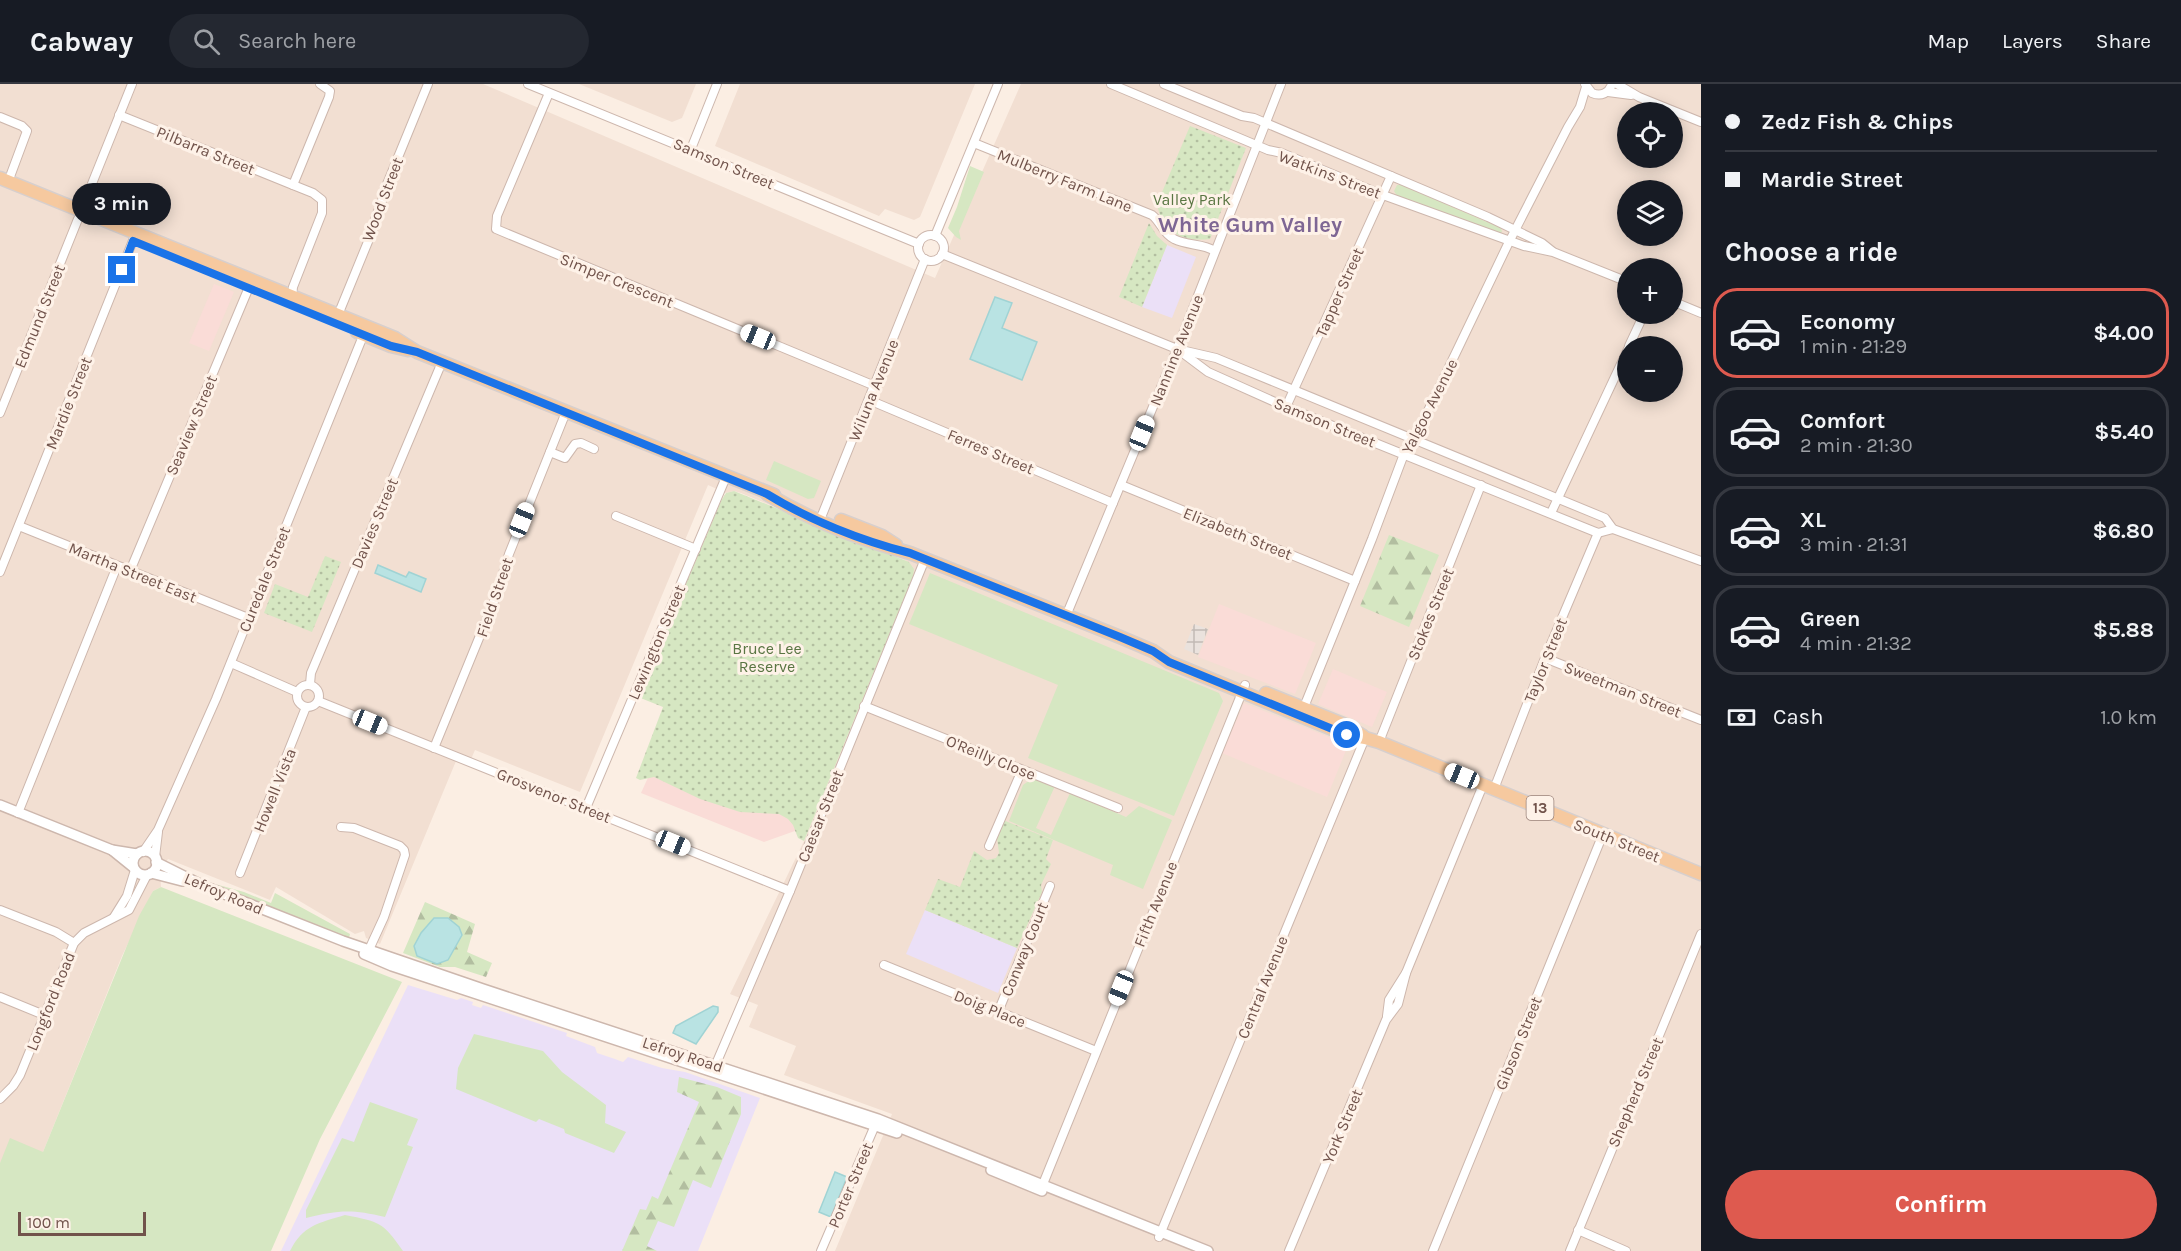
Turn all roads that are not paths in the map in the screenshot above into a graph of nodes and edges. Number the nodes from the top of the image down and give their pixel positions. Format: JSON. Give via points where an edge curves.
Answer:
{"nodes":[{"id":1,"x":132,"y":84,"type":"edge"},
{"id":2,"x":320,"y":84,"type":"edge"},
{"id":3,"x":428,"y":84,"type":"edge"},
{"id":4,"x":528,"y":84,"type":"edge"},
{"id":5,"x":717,"y":84,"type":"edge"},
{"id":6,"x":998,"y":84,"type":"edge"},
{"id":7,"x":1111,"y":84,"type":"edge"},
{"id":8,"x":1164,"y":84,"type":"edge"},
{"id":9,"x":1281,"y":84,"type":"edge"},
{"id":10,"x":1617,"y":84,"type":"edge"},
{"id":11,"x":1586,"y":85,"type":"edge"},
{"id":12,"x":1610,"y":88,"type":"edge"},
{"id":13,"x":549,"y":93,"type":"junction"},
{"id":14,"x":1596,"y":95,"type":"junction"},
{"id":15,"x":1639,"y":97,"type":"junction"},
{"id":16,"x":1580,"y":107,"type":"junction"},
{"id":17,"x":119,"y":115,"type":"junction"},
{"id":18,"x":0,"y":117,"type":"edge"},
{"id":19,"x":1701,"y":122,"type":"edge"},
{"id":20,"x":1265,"y":124,"type":"junction"},
{"id":21,"x":974,"y":142,"type":"junction"},
{"id":22,"x":1257,"y":145,"type":"junction"},
{"id":23,"x":690,"y":149,"type":"junction"},
{"id":24,"x":1391,"y":176,"type":"junction"},
{"id":25,"x":3,"y":182,"type":"edge"},
{"id":26,"x":293,"y":185,"type":"junction"},
{"id":27,"x":1383,"y":195,"type":"junction"},
{"id":28,"x":80,"y":215,"type":"junction"},
{"id":29,"x":1516,"y":230,"type":"junction"},
{"id":30,"x":935,"y":236,"type":"junction"},
{"id":31,"x":135,"y":237,"type":"junction"},
{"id":32,"x":1510,"y":241,"type":"junction"},
{"id":33,"x":919,"y":244,"type":"junction"},
{"id":34,"x":1215,"y":251,"type":"junction"},
{"id":35,"x":1553,"y":252,"type":"junction"},
{"id":36,"x":942,"y":254,"type":"junction"},
{"id":37,"x":926,"y":259,"type":"junction"},
{"id":38,"x":1617,"y":278,"type":"edge"},
{"id":39,"x":250,"y":284,"type":"junction"},
{"id":40,"x":292,"y":297,"type":"junction"},
{"id":41,"x":1683,"y":306,"type":"edge"},
{"id":42,"x":1701,"y":313,"type":"edge"},
{"id":43,"x":338,"y":315,"type":"junction"},
{"id":44,"x":365,"y":330,"type":"junction"},
{"id":45,"x":1177,"y":349,"type":"junction"},
{"id":46,"x":442,"y":362,"type":"junction"},
{"id":47,"x":1617,"y":372,"type":"edge"},
{"id":48,"x":874,"y":386,"type":"junction"},
{"id":49,"x":1294,"y":391,"type":"junction"},
{"id":50,"x":869,"y":400,"type":"junction"},
{"id":51,"x":1286,"y":407,"type":"junction"},
{"id":52,"x":566,"y":412,"type":"junction"},
{"id":53,"x":0,"y":413,"type":"edge"},
{"id":54,"x":1415,"y":438,"type":"junction"},
{"id":55,"x":594,"y":449,"type":"dead end"},
{"id":56,"x":550,"y":452,"type":"junction"},
{"id":57,"x":1404,"y":454,"type":"junction"},
{"id":58,"x":726,"y":477,"type":"junction"},
{"id":59,"x":1121,"y":485,"type":"junction"},
{"id":60,"x":1481,"y":485,"type":"junction"},
{"id":61,"x":1558,"y":498,"type":"junction"},
{"id":62,"x":1113,"y":503,"type":"junction"},
{"id":63,"x":1551,"y":513,"type":"junction"},
{"id":64,"x":616,"y":516,"type":"dead end"},
{"id":65,"x":821,"y":516,"type":"junction"},
{"id":66,"x":19,"y":526,"type":"junction"},
{"id":67,"x":1613,"y":529,"type":"junction"},
{"id":68,"x":1598,"y":533,"type":"junction"},
{"id":69,"x":696,"y":549,"type":"junction"},
{"id":70,"x":925,"y":559,"type":"junction"},
{"id":71,"x":1701,"y":561,"type":"edge"},
{"id":72,"x":117,"y":566,"type":"junction"},
{"id":73,"x":130,"y":571,"type":"junction"},
{"id":74,"x":0,"y":572,"type":"edge"},
{"id":75,"x":1355,"y":581,"type":"junction"},
{"id":76,"x":1066,"y":616,"type":"junction"},
{"id":77,"x":248,"y":618,"type":"junction"},
{"id":78,"x":1545,"y":658,"type":"junction"},
{"id":79,"x":231,"y":663,"type":"junction"},
{"id":80,"x":310,"y":684,"type":"junction"},
{"id":81,"x":1243,"y":688,"type":"junction"},
{"id":82,"x":297,"y":692,"type":"junction"},
{"id":83,"x":318,"y":701,"type":"junction"},
{"id":84,"x":864,"y":706,"type":"junction"},
{"id":85,"x":306,"y":707,"type":"junction"},
{"id":86,"x":1302,"y":712,"type":"junction"},
{"id":87,"x":1701,"y":720,"type":"edge"},
{"id":88,"x":1365,"y":738,"type":"junction"},
{"id":89,"x":1378,"y":742,"type":"junction"},
{"id":90,"x":434,"y":748,"type":"junction"},
{"id":91,"x":1022,"y":770,"type":"junction"},
{"id":92,"x":1489,"y":787,"type":"junction"},
{"id":93,"x":0,"y":806,"type":"edge"},
{"id":94,"x":586,"y":808,"type":"junction"},
{"id":95,"x":1118,"y":808,"type":"dead end"},
{"id":96,"x":18,"y":813,"type":"junction"},
{"id":97,"x":340,"y":827,"type":"dead end"},
{"id":98,"x":158,"y":830,"type":"junction"},
{"id":99,"x":1603,"y":834,"type":"junction"},
{"id":100,"x":989,"y":846,"type":"dead end"},
{"id":101,"x":112,"y":850,"type":"junction"},
{"id":102,"x":140,"y":853,"type":"junction"},
{"id":103,"x":155,"y":860,"type":"junction"},
{"id":104,"x":134,"y":869,"type":"junction"},
{"id":105,"x":240,"y":873,"type":"dead end"},
{"id":106,"x":149,"y":874,"type":"junction"},
{"id":107,"x":1701,"y":874,"type":"edge"},
{"id":108,"x":1050,"y":886,"type":"dead end"},
{"id":109,"x":790,"y":891,"type":"junction"},
{"id":110,"x":0,"y":910,"type":"edge"},
{"id":111,"x":114,"y":917,"type":"junction"},
{"id":112,"x":1701,"y":934,"type":"edge"},
{"id":113,"x":74,"y":943,"type":"junction"},
{"id":114,"x":368,"y":952,"type":"junction"},
{"id":115,"x":884,"y":965,"type":"dead end"},
{"id":116,"x":4,"y":999,"type":"edge"},
{"id":117,"x":998,"y":1012,"type":"junction"},
{"id":118,"x":44,"y":1015,"type":"junction"},
{"id":119,"x":1096,"y":1051,"type":"junction"},
{"id":120,"x":713,"y":1069,"type":"junction"},
{"id":121,"x":0,"y":1099,"type":"edge"},
{"id":122,"x":877,"y":1122,"type":"junction"},
{"id":123,"x":1042,"y":1188,"type":"junction"},
{"id":124,"x":1578,"y":1230,"type":"junction"},
{"id":125,"x":1160,"y":1234,"type":"junction"},
{"id":126,"x":821,"y":1251,"type":"edge"},
{"id":127,"x":1195,"y":1251,"type":"edge"},
{"id":128,"x":1208,"y":1251,"type":"edge"},
{"id":129,"x":1291,"y":1251,"type":"edge"},
{"id":130,"x":1433,"y":1251,"type":"edge"},
{"id":131,"x":1570,"y":1251,"type":"edge"},
{"id":132,"x":1626,"y":1251,"type":"edge"}],
"edges":[{"from":1,"to":17,"type":"street","name":"Edmund Street"},
{"from":2,"to":26,"type":"street","via":[[330,91],[329,97]]},
{"from":3,"to":43,"type":"street","name":"Wood Street"},
{"from":4,"to":13,"type":"street","name":"Samson Street"},
{"from":5,"to":23,"type":"street"},
{"from":6,"to":21,"type":"street"},
{"from":7,"to":22,"type":"street","name":"Watkins Street"},
{"from":8,"to":20,"type":"street","name":"Watkins Street"},
{"from":9,"to":20,"type":"street","name":"Nannine Avenue"},
{"from":10,"to":15,"type":"street"},
{"from":11,"to":14,"type":"street"},
{"from":11,"to":16,"type":"street","name":"Yalgoo Avenue"},
{"from":12,"to":14,"type":"street"},
{"from":12,"to":15,"type":"street"},
{"from":13,"to":23,"type":"street","name":"Samson Street"},
{"from":13,"to":48,"type":"street","name":"Simper Crescent","via":[[497,216],[496,229]]},
{"from":14,"to":16,"type":"street","name":"Yalgoo Avenue"},
{"from":15,"to":19,"type":"street"},
{"from":16,"to":29,"type":"street","name":"Yalgoo Avenue"},
{"from":17,"to":26,"type":"street","name":"Pilbarra Street"},
{"from":17,"to":28,"type":"street","name":"Edmund Street"},
{"from":18,"to":25,"type":"street","via":[[27,131]]},
{"from":20,"to":22,"type":"street","name":"Nannine Avenue"},
{"from":20,"to":24,"type":"street","name":"Watkins Street"},
{"from":21,"to":30,"type":"street"},
{"from":21,"to":34,"type":"street","name":"Mulberry Farm Lane","via":[[1152,215],[1172,238]]},
{"from":22,"to":27,"type":"street","name":"Watkins Street"},
{"from":22,"to":34,"type":"street","name":"Nannine Avenue"},
{"from":23,"to":33,"type":"street","name":"Samson Street"},
{"from":24,"to":27,"type":"street","name":"Tapper Street"},
{"from":24,"to":29,"type":"street","name":"Watkins Street"},
{"from":25,"to":28,"type":"main road","name":"South Street","number":"13"},
{"from":26,"to":40,"type":"street","name":"Pilbarra Street","via":[[322,200],[322,213]]},
{"from":27,"to":32,"type":"street","name":"Watkins Street"},
{"from":27,"to":49,"type":"street","name":"Tapper Street"},
{"from":28,"to":31,"type":"main road","name":"South Street","number":"13"},
{"from":28,"to":53,"type":"street","name":"Edmund Street"},
{"from":29,"to":32,"type":"street","name":"Yalgoo Avenue"},
{"from":29,"to":35,"type":"street","name":"Watkins Street"},
{"from":30,"to":33,"type":"street","via":[[925,237]]},
{"from":30,"to":36,"type":"street","via":[[943,243]]},
{"from":31,"to":39,"type":"main road","name":"South Street","number":"13"},
{"from":31,"to":66,"type":"street","name":"Mardie Street"},
{"from":32,"to":35,"type":"street","name":"Watkins Street"},
{"from":32,"to":54,"type":"street","name":"Yalgoo Avenue"},
{"from":33,"to":37,"type":"street","via":[[919,253]]},
{"from":34,"to":45,"type":"street","name":"Nannine Avenue"},
{"from":35,"to":38,"type":"street","name":"Watkins Street"},
{"from":36,"to":37,"type":"street","via":[[935,260]]},
{"from":36,"to":45,"type":"street","name":"Samson Street"},
{"from":37,"to":48,"type":"street","name":"Wiluna Avenue"},
{"from":39,"to":40,"type":"main road","name":"South Street","number":"13"},
{"from":39,"to":44,"type":"main road","name":"South Street","number":"13"},
{"from":39,"to":73,"type":"street","name":"Seaview Street"},
{"from":40,"to":43,"type":"main road","name":"South Street","number":"13"},
{"from":41,"to":42,"type":"street"},
{"from":43,"to":44,"type":"main road","name":"South Street","number":"13"},
{"from":44,"to":46,"type":"main road","name":"South Street","number":"13","via":[[395,338]]},
{"from":44,"to":77,"type":"street","name":"Curedale Street"},
{"from":45,"to":49,"type":"street","name":"Samson Street","via":[[1216,358]]},
{"from":45,"to":51,"type":"street","name":"Samson Street","via":[[1208,372]]},
{"from":45,"to":59,"type":"street","name":"Nannine Avenue"},
{"from":46,"to":52,"type":"main road","name":"South Street","number":"13"},
{"from":46,"to":80,"type":"street","name":"Davies Street","via":[[311,673]]},
{"from":47,"to":61,"type":"street"},
{"from":48,"to":50,"type":"street","name":"Wiluna Avenue"},
{"from":49,"to":51,"type":"street","name":"Tapper Street"},
{"from":49,"to":54,"type":"street","name":"Samson Street"},
{"from":50,"to":62,"type":"street","name":"Ferres Street"},
{"from":50,"to":65,"type":"street","name":"Wiluna Avenue"},
{"from":51,"to":57,"type":"street","name":"Samson Street"},
{"from":52,"to":56,"type":"street","name":"Field Street"},
{"from":52,"to":58,"type":"main road","name":"South Street","number":"13"},
{"from":54,"to":57,"type":"street","name":"Yalgoo Avenue"},
{"from":54,"to":61,"type":"street","name":"Samson Street"},
{"from":55,"to":56,"type":"street","via":[[575,444],[565,458]]},
{"from":56,"to":90,"type":"street","name":"Field Street"},
{"from":57,"to":60,"type":"street","name":"Samson Street"},
{"from":57,"to":75,"type":"street","name":"Yalgoo Avenue"},
{"from":58,"to":65,"type":"main road","name":"South Street","number":"13","via":[[792,500]]},
{"from":58,"to":69,"type":"street","name":"Lewington Street"},
{"from":59,"to":62,"type":"street","name":"Nannine Avenue"},
{"from":59,"to":75,"type":"street","name":"Elizabeth Street"},
{"from":60,"to":63,"type":"street","name":"Samson Street"},
{"from":60,"to":89,"type":"street","name":"Stokes Street"},
{"from":61,"to":63,"type":"street"},
{"from":61,"to":67,"type":"street","name":"Samson Street","via":[[1605,518]]},
{"from":62,"to":76,"type":"street","name":"Nannine Avenue"},
{"from":63,"to":68,"type":"street","name":"Samson Street"},
{"from":64,"to":69,"type":"street"},
{"from":65,"to":70,"type":"main road","name":"South Street","number":"13","via":[[882,536]]},
{"from":66,"to":72,"type":"street","name":"Martha Street East"},
{"from":66,"to":74,"type":"street","name":"Mardie Street"},
{"from":67,"to":68,"type":"street"},
{"from":67,"to":71,"type":"street","name":"Samson Street"},
{"from":68,"to":78,"type":"street","name":"Taylor Street"},
{"from":69,"to":94,"type":"street","name":"Lewington Street"},
{"from":70,"to":76,"type":"main road","name":"South Street","number":"13"},
{"from":70,"to":84,"type":"street","name":"Caesar Street"},
{"from":72,"to":73,"type":"street","name":"Martha Street East"},
{"from":72,"to":96,"type":"street"},
{"from":73,"to":77,"type":"street","name":"Martha Street East"},
{"from":75,"to":86,"type":"street","name":"Yalgoo Avenue"},
{"from":76,"to":81,"type":"main road","name":"South Street","number":"13","via":[[1153,651],[1169,662]]},
{"from":77,"to":79,"type":"street","name":"Curedale Street"},
{"from":78,"to":87,"type":"street","name":"Sweetman Street"},
{"from":78,"to":92,"type":"street","name":"Taylor Street"},
{"from":79,"to":82,"type":"street"},
{"from":79,"to":98,"type":"street","name":"Curedale Street"},
{"from":80,"to":82,"type":"street"},
{"from":80,"to":83,"type":"street","via":[[319,694]]},
{"from":81,"to":86,"type":"main road","name":"South Street","number":"13"},
{"from":81,"to":119,"type":"street","name":"Fifth Avenue"},
{"from":82,"to":85,"type":"street","via":[[300,704]]},
{"from":83,"to":85,"type":"street"},
{"from":83,"to":90,"type":"street","name":"Grosvenor Street"},
{"from":84,"to":91,"type":"street","name":"O'Reilly Close"},
{"from":84,"to":109,"type":"street","name":"Caesar Street"},
{"from":85,"to":105,"type":"street","name":"Howell Vista"},
{"from":86,"to":88,"type":"main road","name":"South Street","number":"13","via":[[1347,735]]},
{"from":88,"to":89,"type":"main road","name":"South Street","number":"13"},
{"from":88,"to":125,"type":"street","name":"Central Avenue"},
{"from":89,"to":92,"type":"main road","name":"South Street","number":"13"},
{"from":90,"to":94,"type":"street","name":"Grosvenor Street"},
{"from":91,"to":95,"type":"street","name":"O'Reilly Close"},
{"from":91,"to":100,"type":"street"},
{"from":92,"to":99,"type":"main road","name":"South Street","number":"13"},
{"from":92,"to":129,"type":"street","name":"York Street","via":[[1406,973],[1398,1004],[1386,1020]]},
{"from":93,"to":96,"type":"street","name":"Lefroy Road"},
{"from":94,"to":109,"type":"street","name":"Grosvenor Street"},
{"from":96,"to":101,"type":"street","name":"Lefroy Road"},
{"from":97,"to":114,"type":"street","via":[[354,828],[404,850],[384,917]]},
{"from":98,"to":102,"type":"street","name":"Curedale Street"},
{"from":98,"to":103,"type":"street","name":"Curedale Street"},
{"from":99,"to":107,"type":"main road","name":"South Street","number":"13"},
{"from":99,"to":130,"type":"street","name":"Gibson Street"},
{"from":101,"to":102,"type":"street","name":"Lefroy Road"},
{"from":101,"to":104,"type":"street","name":"Lefroy Road"},
{"from":102,"to":103,"type":"street","name":"Lefroy Road","via":[[150,853]]},
{"from":102,"to":104,"type":"street","via":[[133,860]]},
{"from":103,"to":106,"type":"street","via":[[155,869]]},
{"from":103,"to":114,"type":"street","name":"Lefroy Road","via":[[213,890]]},
{"from":104,"to":106,"type":"street","name":"Lefroy Road"},
{"from":104,"to":111,"type":"street","via":[[127,896]]},
{"from":106,"to":111,"type":"street","name":"Longford Road","via":[[129,910]]},
{"from":106,"to":114,"type":"street","name":"Lefroy Road","via":[[188,883]]},
{"from":108,"to":117,"type":"street","name":"Conway Court"},
{"from":109,"to":120,"type":"street","name":"Caesar Street"},
{"from":110,"to":113,"type":"street"},
{"from":111,"to":113,"type":"street","name":"Longford Road"},
{"from":112,"to":124,"type":"street","name":"Shepherd Street"},
{"from":113,"to":118,"type":"street","name":"Longford Road"},
{"from":114,"to":120,"type":"street","name":"Lefroy Road"},
{"from":115,"to":117,"type":"street","name":"Doig Place"},
{"from":116,"to":118,"type":"street"},
{"from":117,"to":119,"type":"street","name":"Doig Place"},
{"from":118,"to":121,"type":"street","name":"Longford Road","via":[[17,1081]]},
{"from":119,"to":123,"type":"street","name":"Fifth Avenue"},
{"from":120,"to":122,"type":"street","name":"Lefroy Road"},
{"from":122,"to":123,"type":"street","name":"Lefroy Road"},
{"from":122,"to":126,"type":"street","name":"Porter Street"},
{"from":123,"to":125,"type":"street","name":"Lefroy Road"},
{"from":124,"to":131,"type":"street","name":"Shepherd Street"},
{"from":124,"to":132,"type":"street"},
{"from":125,"to":127,"type":"street","name":"Lefroy Road"},
{"from":125,"to":128,"type":"street","name":"Lefroy Road"}]}
